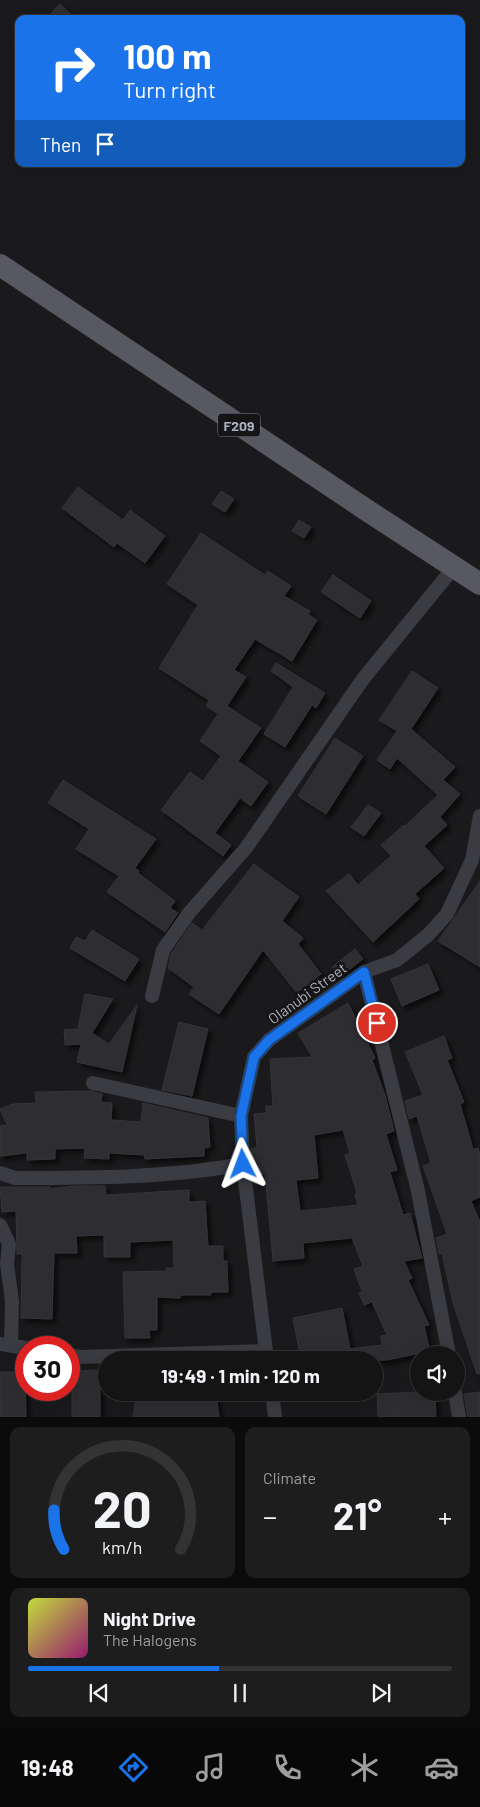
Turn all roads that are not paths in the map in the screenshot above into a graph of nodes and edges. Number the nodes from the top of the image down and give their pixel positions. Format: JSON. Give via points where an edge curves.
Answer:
{"nodes":[{"id":1,"x":0,"y":265,"type":"edge"},
{"id":2,"x":455,"y":566,"type":"junction"},
{"id":3,"x":480,"y":584,"type":"edge"},
{"id":4,"x":480,"y":816,"type":"edge"},
{"id":5,"x":364,"y":972,"type":"junction"},
{"id":6,"x":152,"y":996,"type":"dead end"},
{"id":7,"x":93,"y":1083,"type":"dead end"},
{"id":8,"x":241,"y":1116,"type":"junction"},
{"id":9,"x":243,"y":1164,"type":"junction"},
{"id":10,"x":0,"y":1173,"type":"edge"},
{"id":11,"x":0,"y":1225,"type":"edge"},
{"id":12,"x":4,"y":1244,"type":"edge"},
{"id":13,"x":5,"y":1344,"type":"edge"},
{"id":14,"x":447,"y":1346,"type":"edge"},
{"id":15,"x":266,"y":1351,"type":"edge"},
{"id":16,"x":80,"y":1357,"type":"edge"},
{"id":17,"x":98,"y":1357,"type":"edge"},
{"id":18,"x":273,"y":1401,"type":"edge"},
{"id":19,"x":456,"y":1401,"type":"edge"},
{"id":20,"x":275,"y":1417,"type":"edge"},
{"id":21,"x":459,"y":1417,"type":"edge"}],
"edges":[{"from":1,"to":2,"type":"main road","number":"F209","via":[[365,510]]},
{"from":2,"to":3,"type":"main road","number":"F209"},
{"from":2,"to":6,"type":"street","via":[[363,679],[246,848],[189,913],[163,950]]},
{"from":4,"to":5,"type":"street","name":"Olanubi Street","via":[[472,860],[447,914],[428,935],[397,960]]},
{"from":5,"to":8,"type":"street","name":"Olanubi Street","via":[[269,1040],[254,1057]]},
{"from":5,"to":14,"type":"street","via":[[418,1191]]},
{"from":7,"to":8,"type":"street"},
{"from":8,"to":9,"type":"street","name":"Olanubi Street"},
{"from":9,"to":10,"type":"street","via":[[133,1176],[15,1178]]},
{"from":9,"to":15,"type":"street","name":"Olanubi Street"},
{"from":11,"to":12,"type":"street"},
{"from":12,"to":13,"type":"street","via":[[12,1301]]},
{"from":16,"to":17,"type":"street"},
{"from":18,"to":20,"type":"street"},
{"from":19,"to":21,"type":"street"}]}
